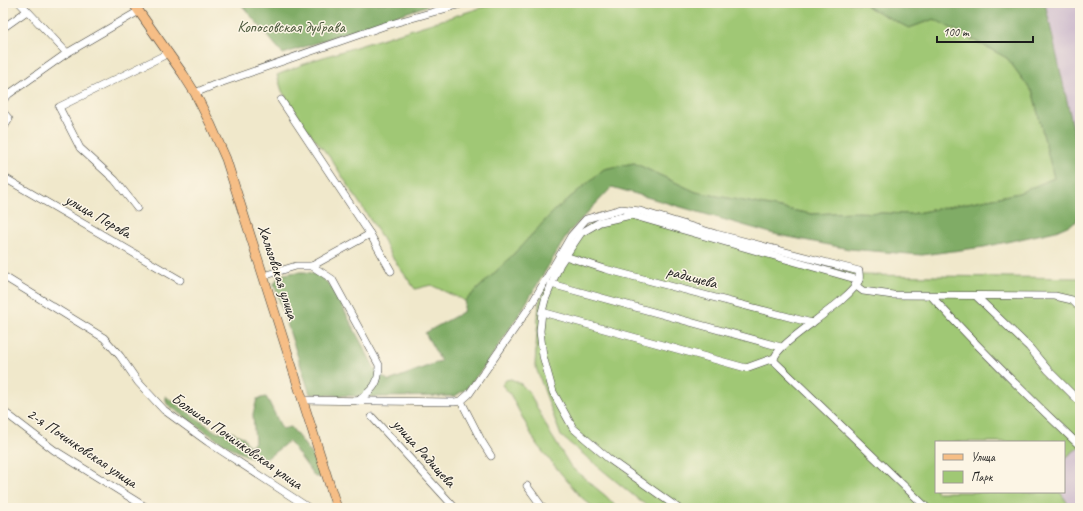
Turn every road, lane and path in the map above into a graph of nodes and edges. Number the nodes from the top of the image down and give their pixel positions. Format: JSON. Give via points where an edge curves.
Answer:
{"nodes":[{"id":1,"x":20,"y":3,"type":"edge"},
{"id":2,"x":133,"y":3,"type":"edge"},
{"id":3,"x":465,"y":3,"type":"edge"},
{"id":4,"x":27,"y":11,"type":"junction"},
{"id":5,"x":139,"y":11,"type":"junction"},
{"id":6,"x":3,"y":28,"type":"edge"},
{"id":7,"x":67,"y":53,"type":"junction"},
{"id":8,"x":169,"y":53,"type":"junction"},
{"id":9,"x":195,"y":93,"type":"junction"},
{"id":10,"x":3,"y":100,"type":"edge"},
{"id":11,"x":281,"y":100,"type":"dead end"},
{"id":12,"x":3,"y":112,"type":"edge"},
{"id":13,"x":3,"y":129,"type":"edge"},
{"id":14,"x":3,"y":177,"type":"edge"},
{"id":15,"x":138,"y":208,"type":"dead end"},
{"id":16,"x":370,"y":234,"type":"junction"},
{"id":17,"x":565,"y":256,"type":"junction"},
{"id":18,"x":312,"y":266,"type":"junction"},
{"id":19,"x":392,"y":271,"type":"dead end"},
{"id":20,"x":3,"y":276,"type":"edge"},
{"id":21,"x":264,"y":276,"type":"junction"},
{"id":22,"x":180,"y":280,"type":"dead end"},
{"id":23,"x":857,"y":282,"type":"junction"},
{"id":24,"x":551,"y":284,"type":"junction"},
{"id":25,"x":932,"y":297,"type":"junction"},
{"id":26,"x":977,"y":297,"type":"junction"},
{"id":27,"x":1080,"y":308,"type":"edge"},
{"id":28,"x":542,"y":312,"type":"junction"},
{"id":29,"x":812,"y":323,"type":"junction"},
{"id":30,"x":781,"y":347,"type":"junction"},
{"id":31,"x":774,"y":358,"type":"junction"},
{"id":32,"x":302,"y":400,"type":"junction"},
{"id":33,"x":358,"y":401,"type":"junction"},
{"id":34,"x":461,"y":401,"type":"junction"},
{"id":35,"x":1080,"y":402,"type":"edge"},
{"id":36,"x":3,"y":411,"type":"edge"},
{"id":37,"x":372,"y":417,"type":"dead end"},
{"id":38,"x":1080,"y":446,"type":"edge"},
{"id":39,"x":492,"y":456,"type":"dead end"},
{"id":40,"x":527,"y":486,"type":"dead end"},
{"id":41,"x":147,"y":508,"type":"edge"},
{"id":42,"x":310,"y":508,"type":"edge"},
{"id":43,"x":337,"y":508,"type":"edge"},
{"id":44,"x":455,"y":508,"type":"edge"},
{"id":45,"x":544,"y":508,"type":"edge"},
{"id":46,"x":678,"y":508,"type":"edge"},
{"id":47,"x":927,"y":508,"type":"edge"}],
"edges":[{"from":1,"to":4,"type":"street"},
{"from":2,"to":5,"type":"main road","name":"Хальзовская улица"},
{"from":3,"to":9,"type":"street","via":[[384,26]]},
{"from":4,"to":6,"type":"street"},
{"from":4,"to":7,"type":"street"},
{"from":5,"to":7,"type":"street"},
{"from":5,"to":8,"type":"main road","name":"Хальзовская улица"},
{"from":7,"to":10,"type":"street"},
{"from":8,"to":9,"type":"main road","name":"Хальзовская улица"},
{"from":8,"to":15,"type":"street","via":[[59,107],[80,148],[115,180]]},
{"from":9,"to":21,"type":"main road","name":"Хальзовская улица","via":[[226,159]]},
{"from":11,"to":16,"type":"street"},
{"from":12,"to":13,"type":"street","via":[[10,118]]},
{"from":14,"to":22,"type":"street","name":"улица Перова"},
{"from":16,"to":18,"type":"street"},
{"from":16,"to":19,"type":"street"},
{"from":17,"to":23,"type":"street","via":[[581,233],[600,222],[631,215]]},
{"from":17,"to":24,"type":"street"},
{"from":17,"to":29,"type":"street","name":"радищева","via":[[605,269]]},
{"from":18,"to":21,"type":"street","via":[[296,266]]},
{"from":18,"to":33,"type":"street","via":[[332,279],[379,365],[379,378],[372,390]]},
{"from":20,"to":42,"type":"street","name":"Большая Починковская улица","via":[[104,338],[138,382],[164,410],[208,442]]},
{"from":21,"to":32,"type":"main road","name":"Хальзовская улица"},
{"from":23,"to":25,"type":"street","via":[[863,291]]},
{"from":23,"to":29,"type":"street","via":[[852,290]]},
{"from":23,"to":34,"type":"street","via":[[859,271],[716,234],[640,211],[622,209],[586,219],[571,236],[531,305],[469,394]]},
{"from":24,"to":28,"type":"street"},
{"from":24,"to":30,"type":"street"},
{"from":25,"to":26,"type":"street"},
{"from":25,"to":38,"type":"street"},
{"from":26,"to":27,"type":"street","via":[[1055,296],[1072,300]]},
{"from":26,"to":35,"type":"street","via":[[1029,346],[1048,370]]},
{"from":28,"to":31,"type":"street","via":[[746,368]]},
{"from":28,"to":46,"type":"street","via":[[540,331],[543,356],[553,392],[573,428],[609,459]]},
{"from":29,"to":30,"type":"street"},
{"from":30,"to":31,"type":"street"},
{"from":31,"to":47,"type":"street","via":[[783,370]]},
{"from":32,"to":33,"type":"street"},
{"from":32,"to":43,"type":"main road","name":"Хальзовская улица"},
{"from":33,"to":34,"type":"street"},
{"from":34,"to":39,"type":"street"},
{"from":36,"to":41,"type":"street","name":"2-я Починковская улица","via":[[54,450]]},
{"from":37,"to":44,"type":"street","name":"улица Радищева"},
{"from":40,"to":45,"type":"street"}]}
